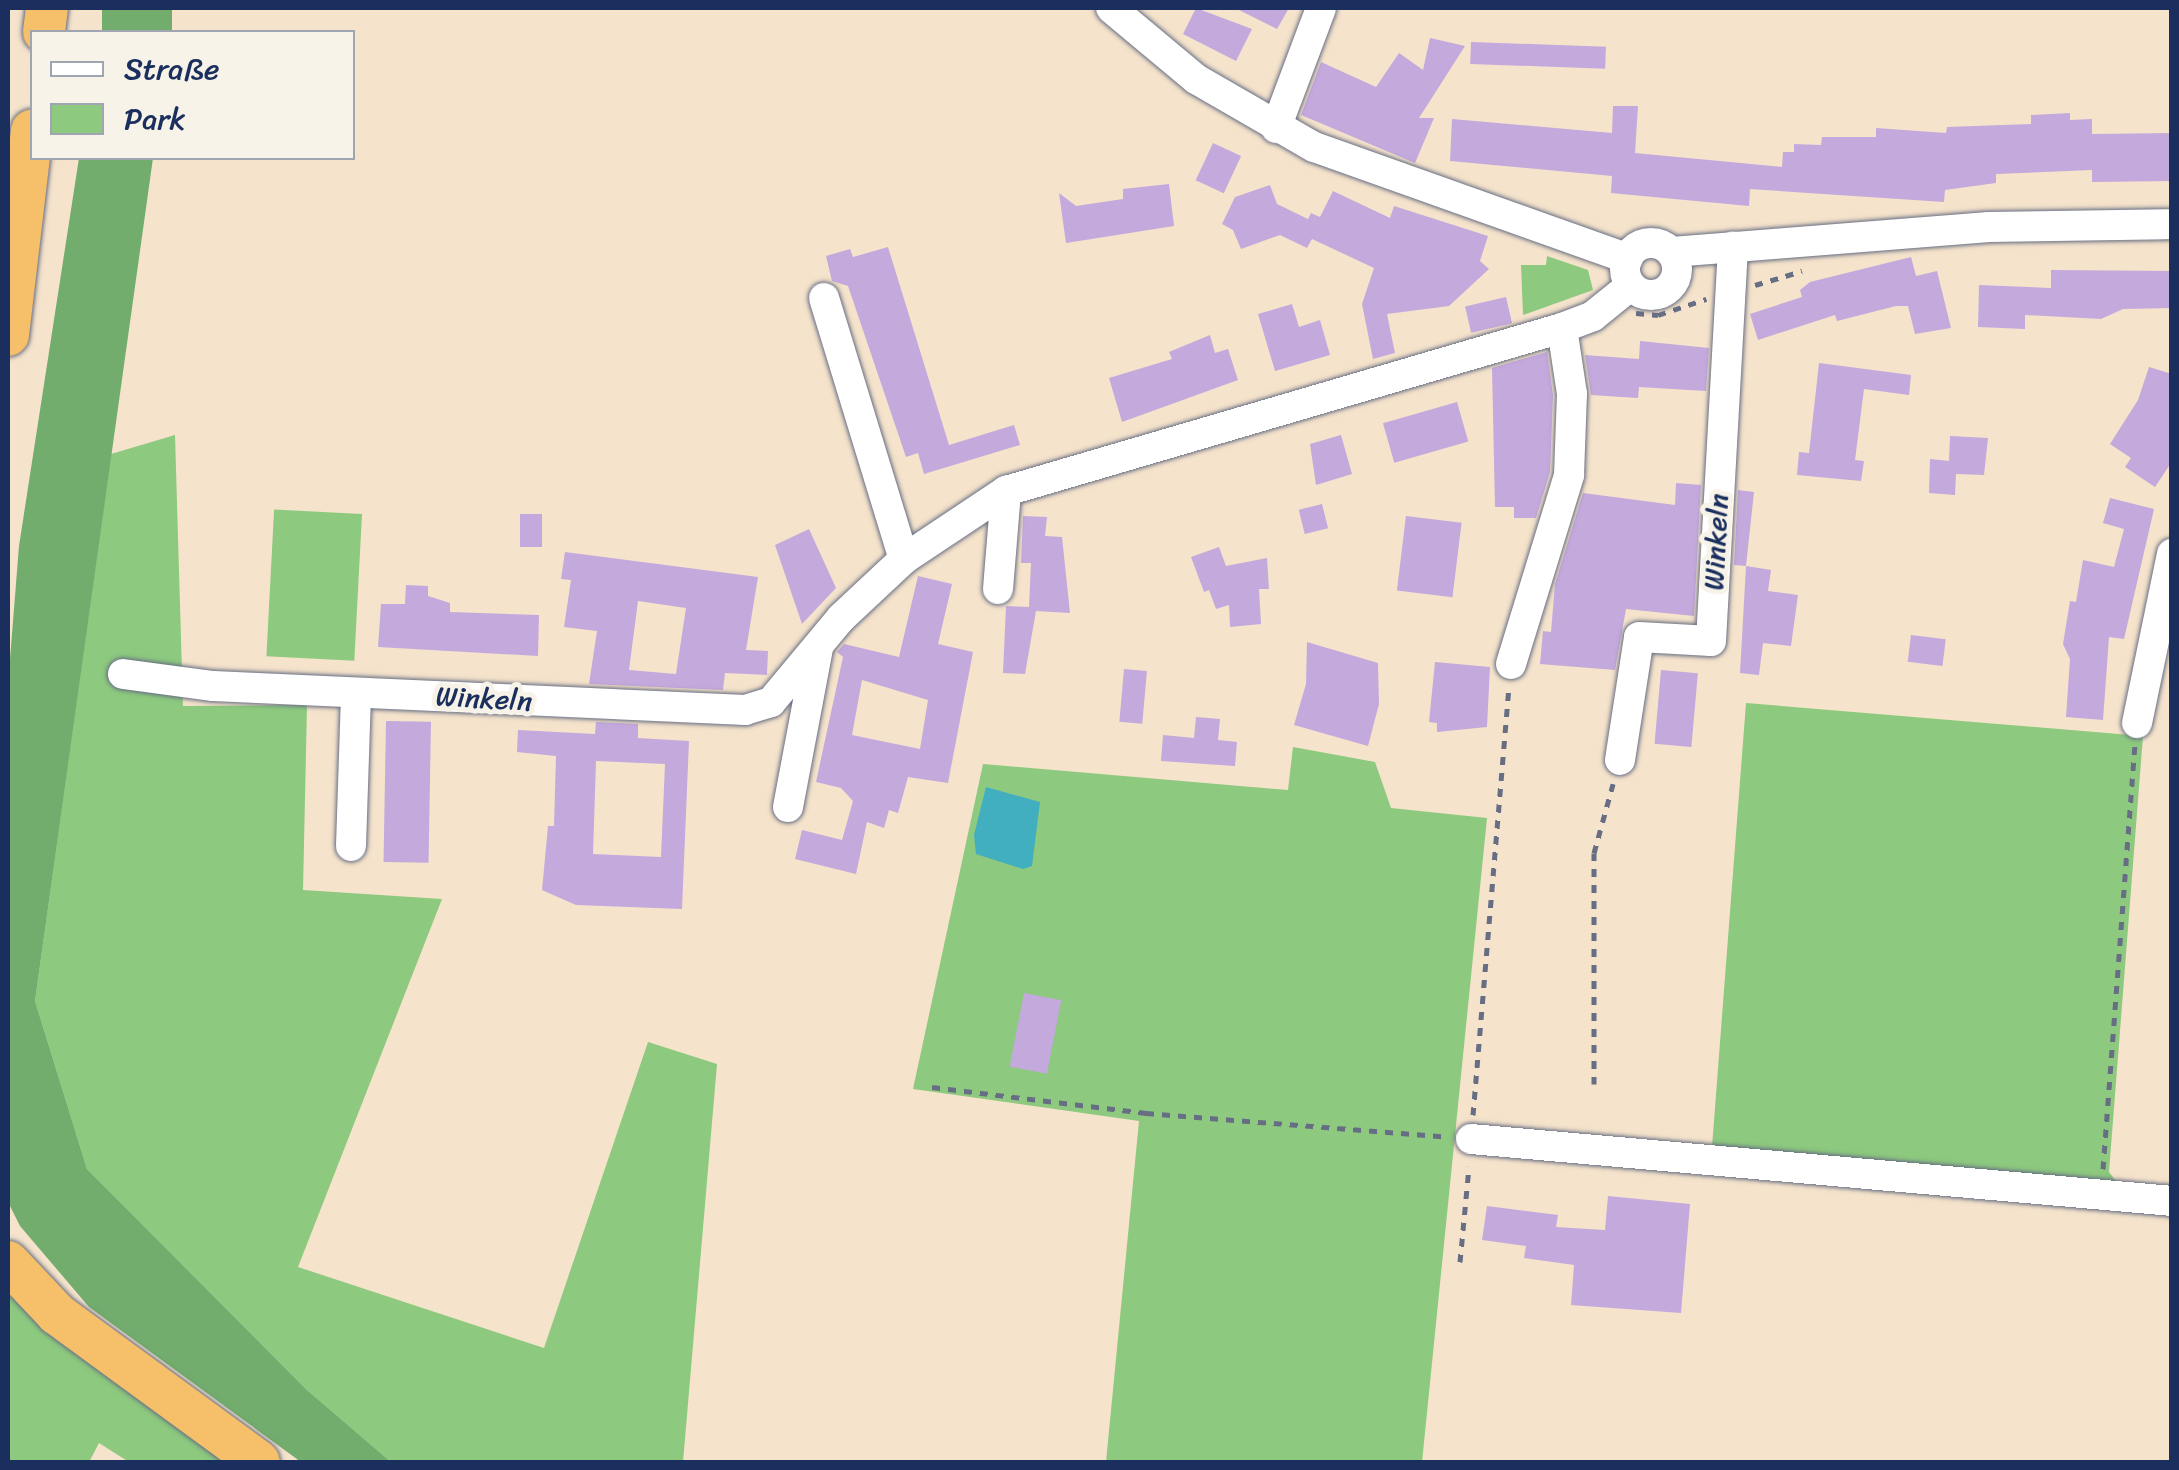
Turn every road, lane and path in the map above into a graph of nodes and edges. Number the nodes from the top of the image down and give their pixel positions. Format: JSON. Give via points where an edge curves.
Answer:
{"nodes":[{"id":1,"x":1111,"y":8,"type":"edge"},
{"id":2,"x":1322,"y":8,"type":"edge"},
{"id":3,"x":1276,"y":128,"type":"junction"},
{"id":4,"x":30,"y":147,"type":"edge"},
{"id":5,"x":2172,"y":224,"type":"edge"},
{"id":6,"x":1733,"y":247,"type":"junction"},
{"id":7,"x":1672,"y":252,"type":"junction"},
{"id":8,"x":1806,"y":270,"type":"dead end"},
{"id":9,"x":1624,"y":281,"type":"junction"},
{"id":10,"x":1730,"y":293,"type":"junction"},
{"id":11,"x":824,"y":298,"type":"dead end"},
{"id":12,"x":1562,"y":328,"type":"junction"},
{"id":13,"x":8,"y":335,"type":"edge"},
{"id":14,"x":1006,"y":491,"type":"junction"},
{"id":15,"x":2172,"y":554,"type":"edge"},
{"id":16,"x":904,"y":559,"type":"junction"},
{"id":17,"x":998,"y":589,"type":"dead end"},
{"id":18,"x":819,"y":645,"type":"junction"},
{"id":19,"x":1511,"y":664,"type":"joint"},
{"id":20,"x":122,"y":674,"type":"dead end"},
{"id":21,"x":356,"y":692,"type":"junction"},
{"id":22,"x":2137,"y":724,"type":"joint"},
{"id":23,"x":1620,"y":760,"type":"joint"},
{"id":24,"x":788,"y":807,"type":"dead end"},
{"id":25,"x":351,"y":846,"type":"dead end"},
{"id":26,"x":1594,"y":1084,"type":"dead end"},
{"id":27,"x":932,"y":1087,"type":"dead end"},
{"id":28,"x":1471,"y":1139,"type":"junction"},
{"id":29,"x":2101,"y":1195,"type":"junction"},
{"id":30,"x":2172,"y":1201,"type":"edge"},
{"id":31,"x":8,"y":1262,"type":"edge"},
{"id":32,"x":1460,"y":1262,"type":"dead end"},
{"id":33,"x":259,"y":1462,"type":"edge"}],
"edges":[{"from":1,"to":3,"type":"street","name":"Winkeln","via":[[1196,79]]},
{"from":2,"to":3,"type":"street"},
{"from":3,"to":9,"type":"street","name":"Winkeln"},
{"from":4,"to":13,"type":"highway"},
{"from":5,"to":6,"type":"street","name":"Winkeln","via":[[1989,227]]},
{"from":6,"to":7,"type":"street","name":"Winkeln"},
{"from":6,"to":10,"type":"street","name":"Winkeln"},
{"from":7,"to":9,"type":"street","name":"Winkeln","via":[[1649,242]]},
{"from":7,"to":9,"type":"street","name":"Winkeln","via":[[1678,271],[1672,286],[1648,294]]},
{"from":8,"to":10,"type":"path"},
{"from":9,"to":10,"type":"path","via":[[1644,317]]},
{"from":9,"to":12,"type":"street","name":"Winkeln"},
{"from":10,"to":23,"type":"street","name":"Winkeln","via":[[1711,641],[1639,637]]},
{"from":11,"to":16,"type":"street"},
{"from":12,"to":14,"type":"street","name":"Winkeln"},
{"from":12,"to":19,"type":"street","via":[[1572,394],[1569,475]]},
{"from":14,"to":16,"type":"street","name":"Winkeln"},
{"from":14,"to":17,"type":"street"},
{"from":15,"to":22,"type":"street"},
{"from":16,"to":18,"type":"street","name":"Winkeln"},
{"from":18,"to":21,"type":"street","name":"Winkeln","via":[[770,702],[745,710]]},
{"from":18,"to":24,"type":"street"},
{"from":19,"to":28,"type":"path"},
{"from":20,"to":21,"type":"street","name":"Winkeln"},
{"from":21,"to":25,"type":"street"},
{"from":22,"to":29,"type":"path"},
{"from":23,"to":26,"type":"path","via":[[1594,853]]},
{"from":27,"to":28,"type":"path","via":[[1146,1113]]},
{"from":28,"to":29,"type":"street"},
{"from":28,"to":32,"type":"path"},
{"from":29,"to":30,"type":"street"},
{"from":31,"to":33,"type":"highway","via":[[56,1314]]}]}
